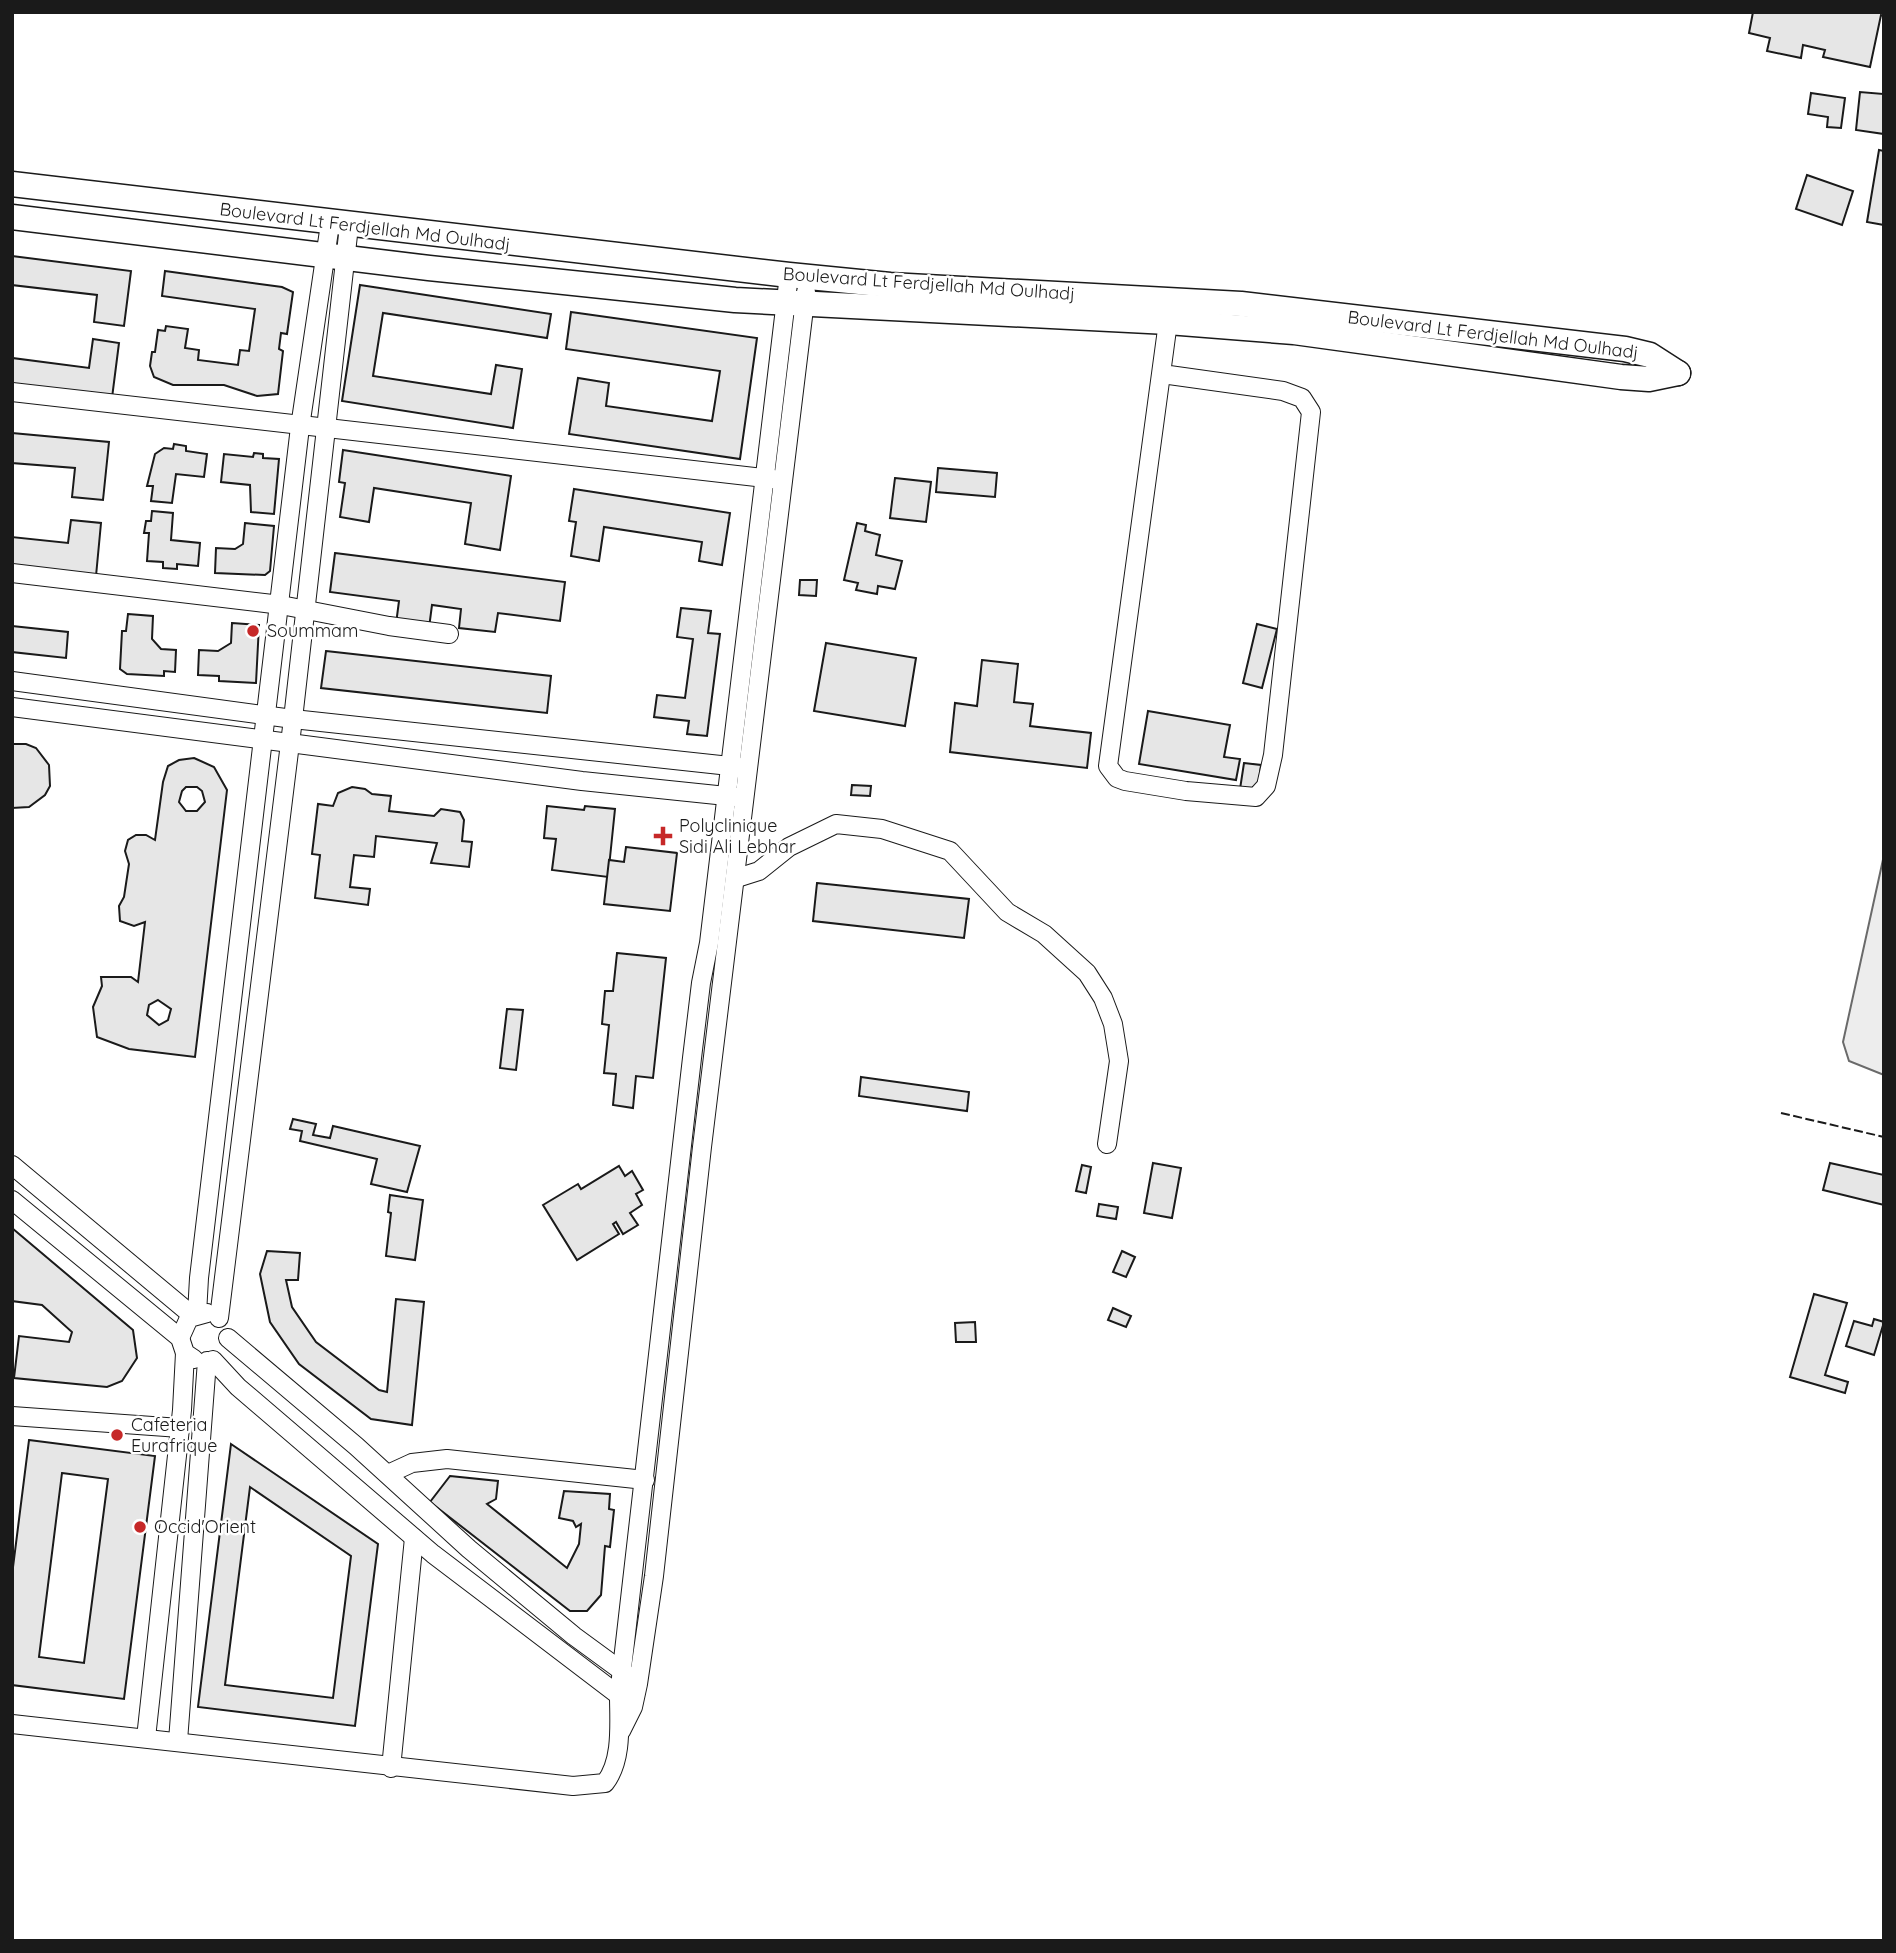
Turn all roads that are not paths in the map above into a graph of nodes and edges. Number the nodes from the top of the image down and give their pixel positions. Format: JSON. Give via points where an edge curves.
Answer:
{"nodes":[{"id":1,"x":12,"y":184,"type":"edge"},
{"id":2,"x":12,"y":217,"type":"edge"},
{"id":3,"x":339,"y":225,"type":"junction"},
{"id":4,"x":335,"y":255,"type":"junction"},
{"id":5,"x":798,"y":276,"type":"junction"},
{"id":6,"x":795,"y":303,"type":"junction"},
{"id":7,"x":1094,"y":307,"type":"junction"},
{"id":8,"x":1240,"y":316,"type":"junction"},
{"id":9,"x":1168,"y":322,"type":"junction"},
{"id":10,"x":1161,"y":373,"type":"junction"},
{"id":11,"x":12,"y":392,"type":"edge"},
{"id":12,"x":300,"y":427,"type":"junction"},
{"id":13,"x":325,"y":428,"type":"junction"},
{"id":14,"x":764,"y":478,"type":"junction"},
{"id":15,"x":783,"y":480,"type":"junction"},
{"id":16,"x":12,"y":573,"type":"edge"},
{"id":17,"x":281,"y":605,"type":"junction"},
{"id":18,"x":304,"y":610,"type":"junction"},
{"id":19,"x":449,"y":634,"type":"dead end"},
{"id":20,"x":12,"y":681,"type":"edge"},
{"id":21,"x":12,"y":707,"type":"edge"},
{"id":22,"x":268,"y":716,"type":"junction"},
{"id":23,"x":293,"y":719,"type":"junction"},
{"id":24,"x":265,"y":740,"type":"junction"},
{"id":25,"x":290,"y":743,"type":"junction"},
{"id":26,"x":728,"y":766,"type":"junction"},
{"id":27,"x":749,"y":768,"type":"junction"},
{"id":28,"x":725,"y":796,"type":"junction"},
{"id":29,"x":746,"y":798,"type":"junction"},
{"id":30,"x":737,"y":878,"type":"junction"},
{"id":31,"x":1107,"y":1144,"type":"dead end"},
{"id":32,"x":12,"y":1165,"type":"edge"},
{"id":33,"x":12,"y":1200,"type":"edge"},
{"id":34,"x":195,"y":1315,"type":"junction"},
{"id":35,"x":219,"y":1318,"type":"junction"},
{"id":36,"x":228,"y":1338,"type":"junction"},
{"id":37,"x":182,"y":1345,"type":"junction"},
{"id":38,"x":210,"y":1361,"type":"junction"},
{"id":39,"x":13,"y":1420,"type":"edge"},
{"id":40,"x":180,"y":1428,"type":"junction"},
{"id":41,"x":388,"y":1474,"type":"junction"},
{"id":42,"x":645,"y":1480,"type":"junction"},
{"id":43,"x":414,"y":1538,"type":"junction"},
{"id":44,"x":623,"y":1672,"type":"junction"},
{"id":45,"x":638,"y":1684,"type":"junction"},
{"id":46,"x":626,"y":1701,"type":"junction"},
{"id":47,"x":12,"y":1724,"type":"edge"},
{"id":48,"x":146,"y":1738,"type":"junction"},
{"id":49,"x":178,"y":1741,"type":"junction"},
{"id":50,"x":391,"y":1768,"type":"junction"}],
"edges":[{"from":1,"to":3,"type":"street","name":"Boulevard Lt Ferdjellah Md Oulhadj"},
{"from":2,"to":4,"type":"street","name":"Boulevard Lt Ferdjellah Md Oulhadj"},
{"from":3,"to":4,"type":"street"},
{"from":3,"to":5,"type":"street","name":"Boulevard Lt Ferdjellah Md Oulhadj"},
{"from":4,"to":6,"type":"street","name":"Boulevard Lt Ferdjellah Md Oulhadj"},
{"from":4,"to":12,"type":"street"},
{"from":4,"to":13,"type":"street"},
{"from":5,"to":6,"type":"street"},
{"from":5,"to":7,"type":"street","name":"Boulevard Lt Ferdjellah Md Oulhadj"},
{"from":6,"to":7,"type":"street","name":"Boulevard Lt Ferdjellah Md Oulhadj"},
{"from":6,"to":14,"type":"street"},
{"from":6,"to":15,"type":"street"},
{"from":7,"to":8,"type":"street","name":"Boulevard Lt Ferdjellah Md Oulhadj"},
{"from":7,"to":9,"type":"street","name":"Boulevard Lt Ferdjellah Md Oulhadj"},
{"from":8,"to":8,"type":"street","name":"Boulevard Lt Ferdjellah Md Oulhadj","via":[[1294,332],[1621,377],[1649,379],[1678,373],[1650,355],[1625,349]]},
{"from":8,"to":9,"type":"street","name":"Boulevard Lt Ferdjellah Md Oulhadj"},
{"from":9,"to":10,"type":"street"},
{"from":10,"to":10,"type":"street","via":[[1108,766],[1125,781],[1256,797],[1266,786],[1273,755],[1311,412],[1302,398],[1283,391]]},
{"from":11,"to":12,"type":"street"},
{"from":12,"to":13,"type":"street"},
{"from":12,"to":17,"type":"street"},
{"from":13,"to":14,"type":"street"},
{"from":13,"to":18,"type":"street"},
{"from":14,"to":15,"type":"street"},
{"from":14,"to":26,"type":"street"},
{"from":15,"to":27,"type":"street"},
{"from":16,"to":17,"type":"street"},
{"from":17,"to":18,"type":"street"},
{"from":17,"to":22,"type":"street"},
{"from":18,"to":19,"type":"street"},
{"from":18,"to":23,"type":"street"},
{"from":20,"to":22,"type":"street"},
{"from":21,"to":24,"type":"street"},
{"from":22,"to":23,"type":"street"},
{"from":22,"to":24,"type":"street"},
{"from":23,"to":25,"type":"street"},
{"from":23,"to":26,"type":"street"},
{"from":24,"to":25,"type":"street"},
{"from":24,"to":34,"type":"street"},
{"from":25,"to":28,"type":"street"},
{"from":25,"to":35,"type":"street"},
{"from":26,"to":27,"type":"street"},
{"from":26,"to":28,"type":"street"},
{"from":27,"to":29,"type":"street"},
{"from":28,"to":29,"type":"street"},
{"from":28,"to":42,"type":"street"},
{"from":29,"to":30,"type":"street"},
{"from":30,"to":31,"type":"street","via":[[760,871],[789,846],[836,824],[882,829],[950,851],[1007,912],[1044,934],[1087,974],[1103,998],[1119,1061]]},
{"from":30,"to":45,"type":"street"},
{"from":32,"to":34,"type":"street"},
{"from":33,"to":37,"type":"street"},
{"from":34,"to":35,"type":"street"},
{"from":34,"to":37,"type":"street","via":[[185,1321]]},
{"from":35,"to":36,"type":"street"},
{"from":36,"to":38,"type":"street","via":[[226,1349]]},
{"from":36,"to":41,"type":"street"},
{"from":37,"to":38,"type":"street","via":[[191,1358]]},
{"from":37,"to":40,"type":"street"},
{"from":38,"to":43,"type":"street"},
{"from":38,"to":49,"type":"street"},
{"from":39,"to":40,"type":"street"},
{"from":40,"to":48,"type":"street"},
{"from":41,"to":42,"type":"street","via":[[412,1463],[447,1459]]},
{"from":41,"to":44,"type":"street","via":[[469,1549]]},
{"from":42,"to":44,"type":"street"},
{"from":43,"to":46,"type":"street"},
{"from":43,"to":50,"type":"street"},
{"from":44,"to":45,"type":"street"},
{"from":44,"to":46,"type":"street"},
{"from":45,"to":46,"type":"street"},
{"from":46,"to":50,"type":"street","via":[[612,1774],[605,1783]]},
{"from":47,"to":48,"type":"street"},
{"from":48,"to":49,"type":"street"},
{"from":49,"to":50,"type":"street"}]}
